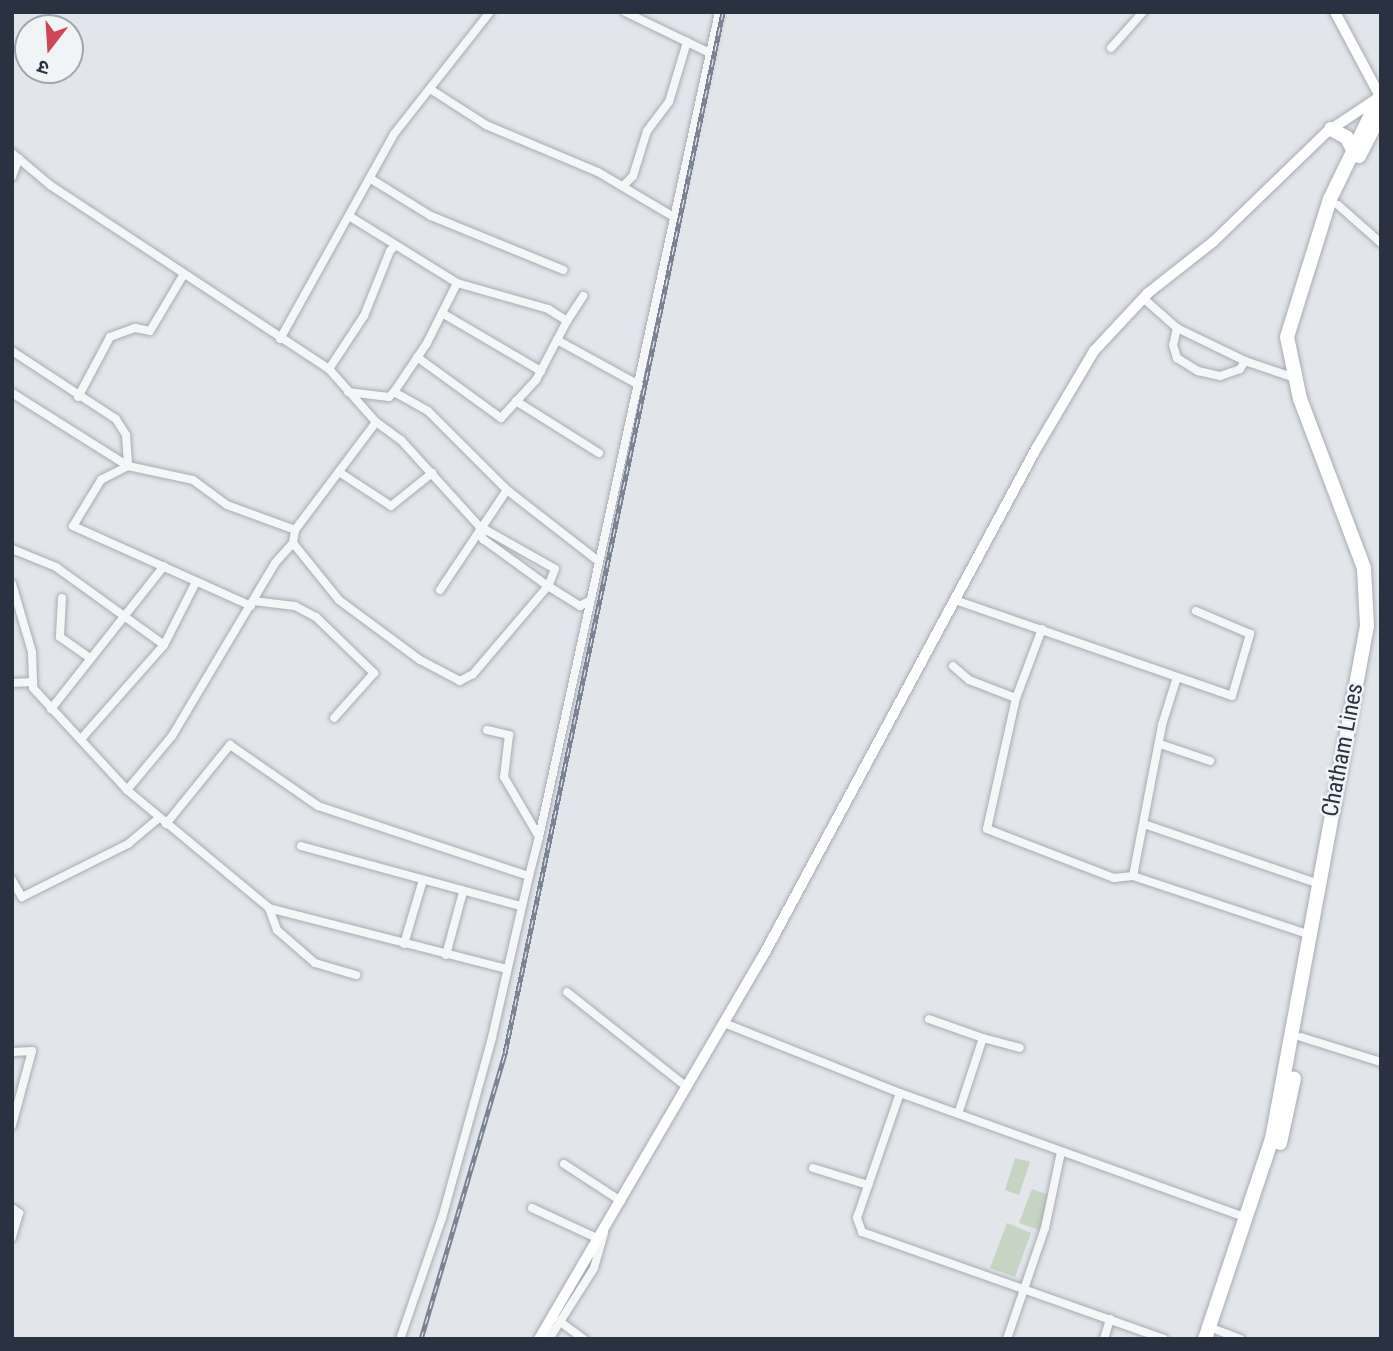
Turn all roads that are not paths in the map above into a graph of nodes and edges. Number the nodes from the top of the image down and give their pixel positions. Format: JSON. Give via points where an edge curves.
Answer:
{"nodes":[{"id":1,"x":490,"y":12,"type":"edge"},
{"id":2,"x":625,"y":12,"type":"edge"},
{"id":3,"x":719,"y":12,"type":"edge"},
{"id":4,"x":1143,"y":12,"type":"edge"},
{"id":5,"x":1335,"y":12,"type":"edge"},
{"id":6,"x":687,"y":42,"type":"junction"},
{"id":7,"x":1111,"y":48,"type":"dead end"},
{"id":8,"x":710,"y":53,"type":"junction"},
{"id":9,"x":430,"y":89,"type":"junction"},
{"id":10,"x":1380,"y":97,"type":"edge"},
{"id":11,"x":1381,"y":113,"type":"edge"},
{"id":12,"x":1331,"y":129,"type":"junction"},
{"id":13,"x":1352,"y":148,"type":"junction"},
{"id":14,"x":15,"y":156,"type":"edge"},
{"id":15,"x":12,"y":177,"type":"edge"},
{"id":16,"x":371,"y":179,"type":"junction"},
{"id":17,"x":623,"y":186,"type":"junction"},
{"id":18,"x":1338,"y":205,"type":"junction"},
{"id":19,"x":349,"y":216,"type":"junction"},
{"id":20,"x":672,"y":216,"type":"junction"},
{"id":21,"x":1381,"y":243,"type":"edge"},
{"id":22,"x":396,"y":245,"type":"junction"},
{"id":23,"x":563,"y":270,"type":"dead end"},
{"id":24,"x":184,"y":275,"type":"junction"},
{"id":25,"x":457,"y":282,"type":"junction"},
{"id":26,"x":583,"y":296,"type":"dead end"},
{"id":27,"x":1143,"y":298,"type":"junction"},
{"id":28,"x":442,"y":313,"type":"junction"},
{"id":29,"x":568,"y":321,"type":"junction"},
{"id":30,"x":1177,"y":328,"type":"junction"},
{"id":31,"x":280,"y":338,"type":"junction"},
{"id":32,"x":557,"y":340,"type":"junction"},
{"id":33,"x":12,"y":351,"type":"edge"},
{"id":34,"x":417,"y":357,"type":"junction"},
{"id":35,"x":1245,"y":361,"type":"junction"},
{"id":36,"x":329,"y":369,"type":"junction"},
{"id":37,"x":541,"y":371,"type":"junction"},
{"id":38,"x":1292,"y":377,"type":"junction"},
{"id":39,"x":639,"y":384,"type":"junction"},
{"id":40,"x":347,"y":392,"type":"junction"},
{"id":41,"x":394,"y":392,"type":"junction"},
{"id":42,"x":12,"y":393,"type":"edge"},
{"id":43,"x":78,"y":397,"type":"junction"},
{"id":44,"x":516,"y":401,"type":"junction"},
{"id":45,"x":376,"y":422,"type":"junction"},
{"id":46,"x":599,"y":453,"type":"dead end"},
{"id":47,"x":128,"y":466,"type":"junction"},
{"id":48,"x":339,"y":472,"type":"junction"},
{"id":49,"x":432,"y":473,"type":"junction"},
{"id":50,"x":508,"y":490,"type":"junction"},
{"id":51,"x":479,"y":526,"type":"junction"},
{"id":52,"x":295,"y":530,"type":"junction"},
{"id":53,"x":293,"y":543,"type":"junction"},
{"id":54,"x":12,"y":549,"type":"edge"},
{"id":55,"x":597,"y":560,"type":"junction"},
{"id":56,"x":164,"y":566,"type":"junction"},
{"id":57,"x":12,"y":584,"type":"edge"},
{"id":58,"x":195,"y":584,"type":"junction"},
{"id":59,"x":548,"y":586,"type":"junction"},
{"id":60,"x":440,"y":590,"type":"dead end"},
{"id":61,"x":62,"y":598,"type":"dead end"},
{"id":62,"x":955,"y":600,"type":"junction"},
{"id":63,"x":587,"y":602,"type":"junction"},
{"id":64,"x":252,"y":604,"type":"junction"},
{"id":65,"x":1196,"y":611,"type":"dead end"},
{"id":66,"x":122,"y":617,"type":"junction"},
{"id":67,"x":1042,"y":629,"type":"junction"},
{"id":68,"x":164,"y":645,"type":"junction"},
{"id":69,"x":90,"y":658,"type":"junction"},
{"id":70,"x":953,"y":666,"type":"dead end"},
{"id":71,"x":1177,"y":677,"type":"junction"},
{"id":72,"x":33,"y":682,"type":"junction"},
{"id":73,"x":12,"y":683,"type":"edge"},
{"id":74,"x":1016,"y":698,"type":"junction"},
{"id":75,"x":51,"y":709,"type":"junction"},
{"id":76,"x":334,"y":718,"type":"dead end"},
{"id":77,"x":487,"y":730,"type":"dead end"},
{"id":78,"x":81,"y":739,"type":"junction"},
{"id":79,"x":1160,"y":744,"type":"junction"},
{"id":80,"x":1210,"y":761,"type":"dead end"},
{"id":81,"x":127,"y":790,"type":"junction"},
{"id":82,"x":162,"y":821,"type":"junction"},
{"id":83,"x":1144,"y":824,"type":"junction"},
{"id":84,"x":539,"y":837,"type":"junction"},
{"id":85,"x":301,"y":846,"type":"dead end"},
{"id":86,"x":529,"y":876,"type":"junction"},
{"id":87,"x":1133,"y":876,"type":"junction"},
{"id":88,"x":12,"y":880,"type":"edge"},
{"id":89,"x":423,"y":880,"type":"junction"},
{"id":90,"x":1316,"y":883,"type":"junction"},
{"id":91,"x":463,"y":891,"type":"junction"},
{"id":92,"x":520,"y":906,"type":"junction"},
{"id":93,"x":269,"y":908,"type":"junction"},
{"id":94,"x":1307,"y":934,"type":"junction"},
{"id":95,"x":404,"y":944,"type":"junction"},
{"id":96,"x":446,"y":955,"type":"junction"},
{"id":97,"x":506,"y":969,"type":"junction"},
{"id":98,"x":1305,"y":970,"type":"junction"},
{"id":99,"x":356,"y":975,"type":"dead end"},
{"id":100,"x":567,"y":992,"type":"dead end"},
{"id":101,"x":929,"y":1019,"type":"dead end"},
{"id":102,"x":724,"y":1023,"type":"junction"},
{"id":103,"x":1301,"y":1037,"type":"junction"},
{"id":104,"x":984,"y":1038,"type":"junction"},
{"id":105,"x":1020,"y":1048,"type":"dead end"},
{"id":106,"x":12,"y":1052,"type":"edge"},
{"id":107,"x":1381,"y":1062,"type":"edge"},
{"id":108,"x":687,"y":1087,"type":"junction"},
{"id":109,"x":900,"y":1093,"type":"junction"},
{"id":110,"x":958,"y":1114,"type":"junction"},
{"id":111,"x":12,"y":1125,"type":"edge"},
{"id":112,"x":1061,"y":1152,"type":"junction"},
{"id":113,"x":564,"y":1164,"type":"dead end"},
{"id":114,"x":813,"y":1168,"type":"dead end"},
{"id":115,"x":868,"y":1185,"type":"junction"},
{"id":116,"x":621,"y":1201,"type":"junction"},
{"id":117,"x":12,"y":1208,"type":"edge"},
{"id":118,"x":532,"y":1208,"type":"dead end"},
{"id":119,"x":1247,"y":1218,"type":"junction"},
{"id":120,"x":602,"y":1234,"type":"junction"},
{"id":121,"x":12,"y":1238,"type":"edge"},
{"id":122,"x":1026,"y":1290,"type":"junction"},
{"id":123,"x":1110,"y":1320,"type":"junction"},
{"id":124,"x":559,"y":1321,"type":"junction"},
{"id":125,"x":1212,"y":1336,"type":"edge"},
{"id":126,"x":400,"y":1339,"type":"edge"},
{"id":127,"x":539,"y":1339,"type":"edge"},
{"id":128,"x":549,"y":1339,"type":"edge"},
{"id":129,"x":584,"y":1339,"type":"edge"},
{"id":130,"x":1007,"y":1339,"type":"edge"},
{"id":131,"x":1104,"y":1339,"type":"edge"},
{"id":132,"x":1164,"y":1339,"type":"edge"},
{"id":133,"x":1240,"y":1339,"type":"edge"}],
"edges":[{"from":1,"to":9,"type":"street"},
{"from":2,"to":6,"type":"street"},
{"from":3,"to":8,"type":"street"},
{"from":4,"to":7,"type":"street"},
{"from":5,"to":10,"type":"street"},
{"from":6,"to":8,"type":"street"},
{"from":6,"to":17,"type":"street","via":[[669,102],[647,131],[633,176]]},
{"from":8,"to":20,"type":"street"},
{"from":9,"to":16,"type":"street","via":[[394,134]]},
{"from":9,"to":17,"type":"street","via":[[486,125]]},
{"from":10,"to":12,"type":"street"},
{"from":10,"to":13,"type":"highway","name":"Chatham Lines"},
{"from":11,"to":18,"type":"highway","name":"Chatham Lines"},
{"from":12,"to":13,"type":"highway","via":[[1347,138]]},
{"from":12,"to":27,"type":"street","via":[[1214,241]]},
{"from":13,"to":38,"type":"highway","name":"Chatham Lines","via":[[1315,240],[1289,325],[1287,353]]},
{"from":14,"to":15,"type":"street"},
{"from":14,"to":24,"type":"street","via":[[50,185]]},
{"from":16,"to":19,"type":"street"},
{"from":16,"to":23,"type":"street","via":[[431,216]]},
{"from":17,"to":20,"type":"street"},
{"from":18,"to":21,"type":"street"},
{"from":18,"to":98,"type":"highway","name":"Chatham Lines","via":[[1302,308],[1296,359],[1363,537],[1377,608]]},
{"from":19,"to":22,"type":"street"},
{"from":19,"to":31,"type":"street"},
{"from":20,"to":39,"type":"street"},
{"from":22,"to":25,"type":"street"},
{"from":22,"to":36,"type":"street","via":[[364,316]]},
{"from":24,"to":31,"type":"street"},
{"from":24,"to":43,"type":"street","via":[[150,331],[135,328],[110,337]]},
{"from":25,"to":28,"type":"street"},
{"from":25,"to":29,"type":"street","via":[[548,309]]},
{"from":26,"to":29,"type":"street"},
{"from":27,"to":30,"type":"street"},
{"from":27,"to":62,"type":"street","via":[[1094,351]]},
{"from":28,"to":34,"type":"street"},
{"from":28,"to":37,"type":"street"},
{"from":29,"to":32,"type":"street"},
{"from":30,"to":35,"type":"street"},
{"from":30,"to":35,"type":"street","via":[[1173,345],[1177,358],[1198,371],[1220,376],[1240,369]]},
{"from":31,"to":36,"type":"street"},
{"from":32,"to":37,"type":"street"},
{"from":32,"to":39,"type":"street"},
{"from":33,"to":43,"type":"street"},
{"from":34,"to":41,"type":"street"},
{"from":34,"to":44,"type":"street","via":[[501,418]]},
{"from":35,"to":38,"type":"street"},
{"from":36,"to":40,"type":"street"},
{"from":37,"to":44,"type":"street"},
{"from":38,"to":90,"type":"highway","name":"Chatham Lines","via":[[1357,546],[1369,596]]},
{"from":39,"to":55,"type":"street"},
{"from":40,"to":41,"type":"street","via":[[389,397]]},
{"from":40,"to":45,"type":"street"},
{"from":41,"to":50,"type":"street","via":[[428,411]]},
{"from":42,"to":47,"type":"street"},
{"from":43,"to":47,"type":"street","via":[[116,419],[126,435]]},
{"from":44,"to":46,"type":"street"},
{"from":45,"to":48,"type":"street"},
{"from":45,"to":49,"type":"street"},
{"from":47,"to":52,"type":"street","via":[[193,480],[227,505]]},
{"from":47,"to":56,"type":"street","via":[[101,480],[72,526]]},
{"from":48,"to":49,"type":"street","via":[[391,506]]},
{"from":48,"to":52,"type":"street"},
{"from":49,"to":51,"type":"street"},
{"from":50,"to":51,"type":"street"},
{"from":50,"to":55,"type":"street"},
{"from":51,"to":59,"type":"street","via":[[482,539]]},
{"from":51,"to":59,"type":"street","via":[[555,569]]},
{"from":51,"to":60,"type":"street"},
{"from":52,"to":53,"type":"street"},
{"from":53,"to":59,"type":"street","via":[[339,600],[420,660],[460,681],[473,674]]},
{"from":53,"to":64,"type":"street","via":[[275,563]]},
{"from":54,"to":66,"type":"street","via":[[56,567]]},
{"from":55,"to":63,"type":"street"},
{"from":56,"to":58,"type":"street"},
{"from":56,"to":66,"type":"street"},
{"from":57,"to":72,"type":"street","via":[[32,652]]},
{"from":58,"to":64,"type":"street"},
{"from":58,"to":68,"type":"street"},
{"from":59,"to":63,"type":"street","via":[[580,606]]},
{"from":61,"to":69,"type":"street","via":[[60,637]]},
{"from":62,"to":67,"type":"street"},
{"from":62,"to":102,"type":"street"},
{"from":63,"to":84,"type":"street","via":[[555,781]]},
{"from":64,"to":76,"type":"street","via":[[295,606],[316,617],[374,673]]},
{"from":64,"to":81,"type":"street","via":[[172,736]]},
{"from":65,"to":71,"type":"street","via":[[1248,631],[1247,644],[1231,696]]},
{"from":66,"to":68,"type":"street"},
{"from":66,"to":69,"type":"street"},
{"from":67,"to":71,"type":"street"},
{"from":67,"to":74,"type":"street"},
{"from":68,"to":78,"type":"street"},
{"from":69,"to":75,"type":"street"},
{"from":70,"to":74,"type":"street","via":[[970,680]]},
{"from":71,"to":79,"type":"street"},
{"from":72,"to":73,"type":"street"},
{"from":72,"to":75,"type":"street"},
{"from":74,"to":87,"type":"street","via":[[987,829],[1114,878]]},
{"from":75,"to":78,"type":"street"},
{"from":77,"to":84,"type":"street","via":[[509,735],[504,777]]},
{"from":78,"to":81,"type":"street"},
{"from":79,"to":80,"type":"street"},
{"from":79,"to":83,"type":"street"},
{"from":81,"to":82,"type":"street"},
{"from":82,"to":86,"type":"street","via":[[230,745],[318,806]]},
{"from":82,"to":88,"type":"street","via":[[128,844],[22,897]]},
{"from":82,"to":93,"type":"street"},
{"from":83,"to":87,"type":"street"},
{"from":83,"to":90,"type":"street"},
{"from":84,"to":86,"type":"street"},
{"from":85,"to":89,"type":"street"},
{"from":86,"to":92,"type":"street"},
{"from":87,"to":94,"type":"street"},
{"from":89,"to":91,"type":"street"},
{"from":89,"to":95,"type":"street"},
{"from":90,"to":94,"type":"highway","name":"Chatham Lines"},
{"from":91,"to":92,"type":"street"},
{"from":91,"to":96,"type":"street"},
{"from":92,"to":97,"type":"street"},
{"from":93,"to":95,"type":"street"},
{"from":93,"to":99,"type":"street","via":[[277,930],[314,963]]},
{"from":94,"to":98,"type":"highway","name":"Chatham Lines"},
{"from":95,"to":96,"type":"street"},
{"from":96,"to":97,"type":"street"},
{"from":97,"to":126,"type":"street","via":[[442,1218]]},
{"from":98,"to":103,"type":"highway","name":"Chatham Lines"},
{"from":98,"to":119,"type":"highway","name":"Chatham Lines","via":[[1272,1139]]},
{"from":100,"to":108,"type":"street"},
{"from":101,"to":104,"type":"street"},
{"from":102,"to":108,"type":"street"},
{"from":102,"to":109,"type":"street"},
{"from":103,"to":107,"type":"street"},
{"from":103,"to":125,"type":"highway","name":"Chatham Lines","via":[[1282,1137]]},
{"from":104,"to":105,"type":"street"},
{"from":104,"to":110,"type":"street"},
{"from":106,"to":111,"type":"street","via":[[32,1051]]},
{"from":108,"to":116,"type":"street"},
{"from":109,"to":110,"type":"street"},
{"from":109,"to":115,"type":"street"},
{"from":110,"to":112,"type":"street"},
{"from":112,"to":119,"type":"street"},
{"from":112,"to":122,"type":"street"},
{"from":113,"to":116,"type":"street"},
{"from":114,"to":115,"type":"street"},
{"from":115,"to":122,"type":"street","via":[[857,1218],[862,1232]]},
{"from":116,"to":120,"type":"street"},
{"from":117,"to":121,"type":"street","via":[[19,1213]]},
{"from":118,"to":120,"type":"street"},
{"from":119,"to":125,"type":"highway","name":"Chatham Lines"},
{"from":120,"to":124,"type":"street","via":[[594,1269]]},
{"from":120,"to":127,"type":"street"},
{"from":122,"to":123,"type":"street"},
{"from":122,"to":130,"type":"street"},
{"from":123,"to":131,"type":"street"},
{"from":123,"to":132,"type":"street"},
{"from":124,"to":128,"type":"street"},
{"from":124,"to":129,"type":"street"},
{"from":125,"to":133,"type":"street"}]}
